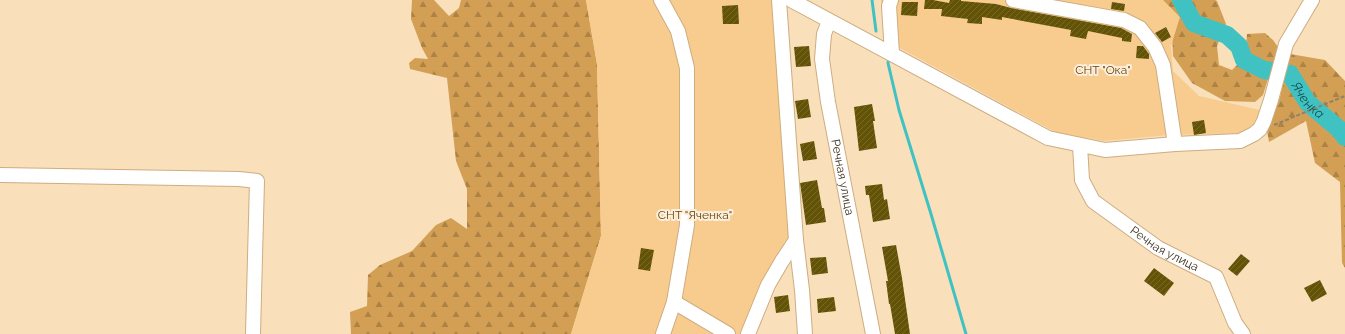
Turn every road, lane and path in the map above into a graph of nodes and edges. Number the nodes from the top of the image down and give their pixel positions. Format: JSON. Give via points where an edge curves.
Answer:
{"nodes":[{"id":1,"x":661,"y":0,"type":"edge"},
{"id":2,"x":779,"y":0,"type":"edge"},
{"id":3,"x":791,"y":0,"type":"edge"},
{"id":4,"x":891,"y":0,"type":"edge"},
{"id":5,"x":1013,"y":0,"type":"edge"},
{"id":6,"x":1312,"y":0,"type":"edge"},
{"id":7,"x":829,"y":21,"type":"junction"},
{"id":8,"x":892,"y":54,"type":"junction"},
{"id":9,"x":1345,"y":96,"type":"edge"},
{"id":10,"x":1254,"y":134,"type":"junction"},
{"id":11,"x":1080,"y":144,"type":"junction"},
{"id":12,"x":1175,"y":144,"type":"junction"},
{"id":13,"x":0,"y":175,"type":"edge"},
{"id":14,"x":796,"y":240,"type":"junction"},
{"id":15,"x":674,"y":302,"type":"junction"},
{"id":16,"x":253,"y":334,"type":"edge"},
{"id":17,"x":663,"y":334,"type":"edge"},
{"id":18,"x":728,"y":334,"type":"edge"},
{"id":19,"x":748,"y":334,"type":"edge"},
{"id":20,"x":805,"y":334,"type":"edge"},
{"id":21,"x":873,"y":334,"type":"edge"},
{"id":22,"x":1242,"y":334,"type":"edge"}],
"edges":[{"from":1,"to":15,"type":"street","via":[[678,31],[687,68],[687,226]]},
{"from":2,"to":14,"type":"street"},
{"from":3,"to":7,"type":"street"},
{"from":4,"to":8,"type":"street","via":[[889,6]]},
{"from":5,"to":12,"type":"street","via":[[1124,20],[1140,28],[1155,47],[1163,64]]},
{"from":6,"to":10,"type":"street","via":[[1286,44],[1271,100],[1260,129]]},
{"from":7,"to":8,"type":"street"},
{"from":7,"to":21,"type":"street","name":"Речная улица","via":[[824,34],[822,58],[828,102]]},
{"from":8,"to":11,"type":"street","via":[[1048,138]]},
{"from":9,"to":10,"type":"path"},
{"from":10,"to":12,"type":"street","via":[[1240,141]]},
{"from":11,"to":12,"type":"street","via":[[1105,150]]},
{"from":11,"to":22,"type":"street","name":"Речная улица","via":[[1082,180],[1093,201],[1158,248],[1216,277]]},
{"from":13,"to":16,"type":"street","via":[[257,181]]},
{"from":14,"to":19,"type":"street","via":[[768,285]]},
{"from":14,"to":20,"type":"street"},
{"from":15,"to":17,"type":"street"},
{"from":15,"to":18,"type":"street"}]}
